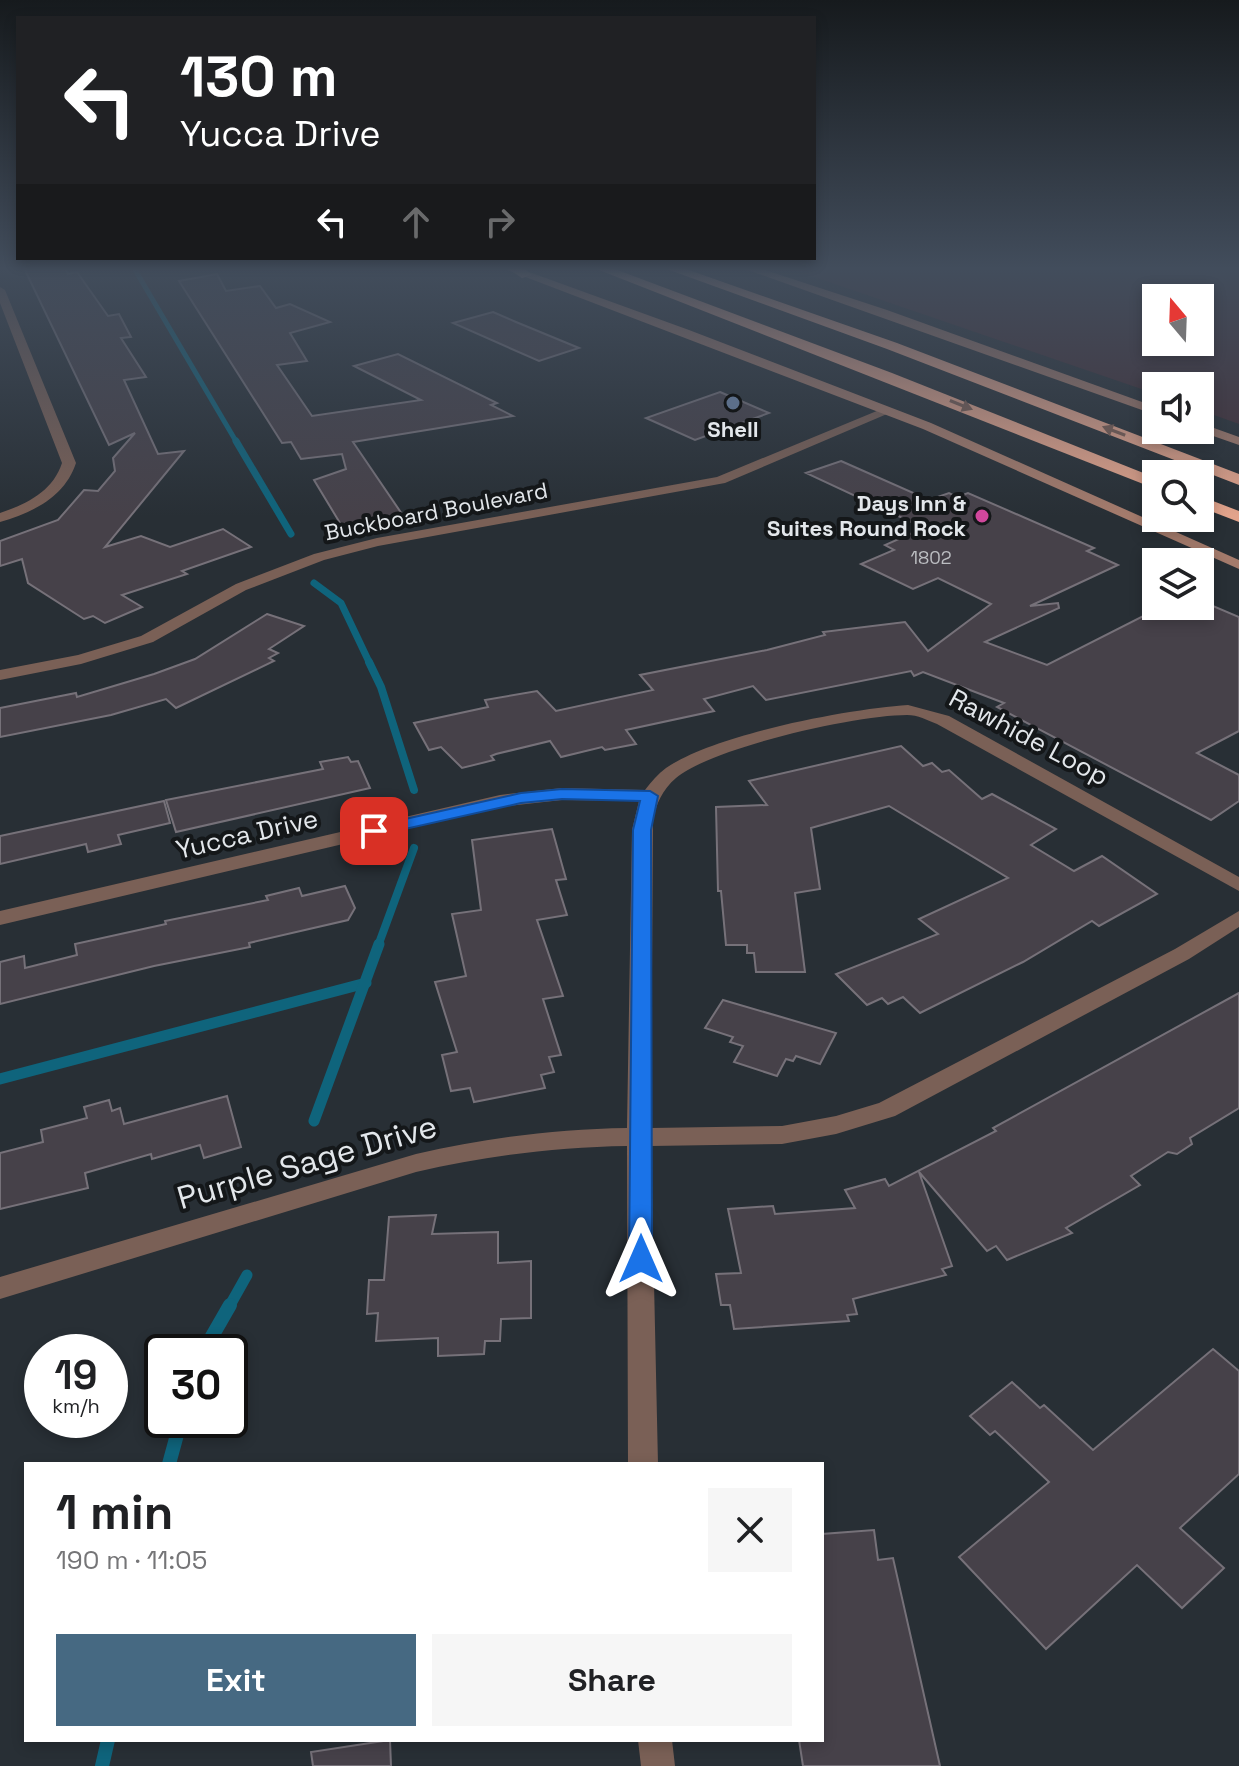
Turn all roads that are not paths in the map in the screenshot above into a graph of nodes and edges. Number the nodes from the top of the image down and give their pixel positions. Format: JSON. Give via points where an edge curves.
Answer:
{"nodes":[{"id":1,"x":24,"y":350,"type":"edge"},
{"id":2,"x":732,"y":350,"type":"edge"},
{"id":3,"x":819,"y":350,"type":"edge"},
{"id":4,"x":903,"y":350,"type":"edge"},
{"id":5,"x":989,"y":350,"type":"edge"},
{"id":6,"x":1142,"y":406,"type":"edge"},
{"id":7,"x":888,"y":411,"type":"junction"},
{"id":8,"x":1214,"y":432,"type":"edge"},
{"id":9,"x":1239,"y":441,"type":"edge"},
{"id":10,"x":1142,"y":478,"type":"edge"},
{"id":11,"x":1239,"y":480,"type":"edge"},
{"id":12,"x":1214,"y":507,"type":"edge"},
{"id":13,"x":1239,"y":517,"type":"edge"},
{"id":14,"x":0,"y":518,"type":"edge"},
{"id":15,"x":1239,"y":565,"type":"edge"},
{"id":16,"x":0,"y":675,"type":"edge"},
{"id":17,"x":650,"y":796,"type":"junction"},
{"id":18,"x":1239,"y":885,"type":"edge"},
{"id":19,"x":0,"y":918,"type":"edge"},
{"id":20,"x":1239,"y":918,"type":"edge"},
{"id":21,"x":639,"y":1138,"type":"junction"},
{"id":22,"x":0,"y":1288,"type":"edge"},
{"id":23,"x":643,"y":1462,"type":"edge"},
{"id":24,"x":655,"y":1742,"type":"edge"},
{"id":25,"x":658,"y":1766,"type":"edge"}],
"edges":[{"from":1,"to":14,"type":"street","via":[[69,463],[55,488]]},
{"from":2,"to":7,"type":"main road"},
{"from":3,"to":10,"type":"highway","one_way":true},
{"from":11,"to":4,"type":"highway","one_way":true},
{"from":5,"to":6,"type":"main road"},
{"from":7,"to":15,"type":"main road"},
{"from":7,"to":16,"type":"street","name":"Buckboard Boulevard","via":[[720,480],[377,542],[308,560],[241,587],[147,639]]},
{"from":8,"to":9,"type":"main road"},
{"from":12,"to":13,"type":"highway"},
{"from":17,"to":18,"type":"street","name":"Rawhide Loop","via":[[675,770],[702,755],[880,712],[910,710],[943,720]]},
{"from":17,"to":19,"type":"street","name":"Yucca Drive","via":[[562,794],[500,801]]},
{"from":17,"to":21,"type":"street","via":[[642,830]]},
{"from":20,"to":21,"type":"street","via":[[1182,954],[887,1110],[782,1135]]},
{"from":21,"to":22,"type":"street","name":"Purple Sage Drive","via":[[559,1138],[416,1163]]},
{"from":21,"to":23,"type":"street"},
{"from":24,"to":25,"type":"street"}]}
